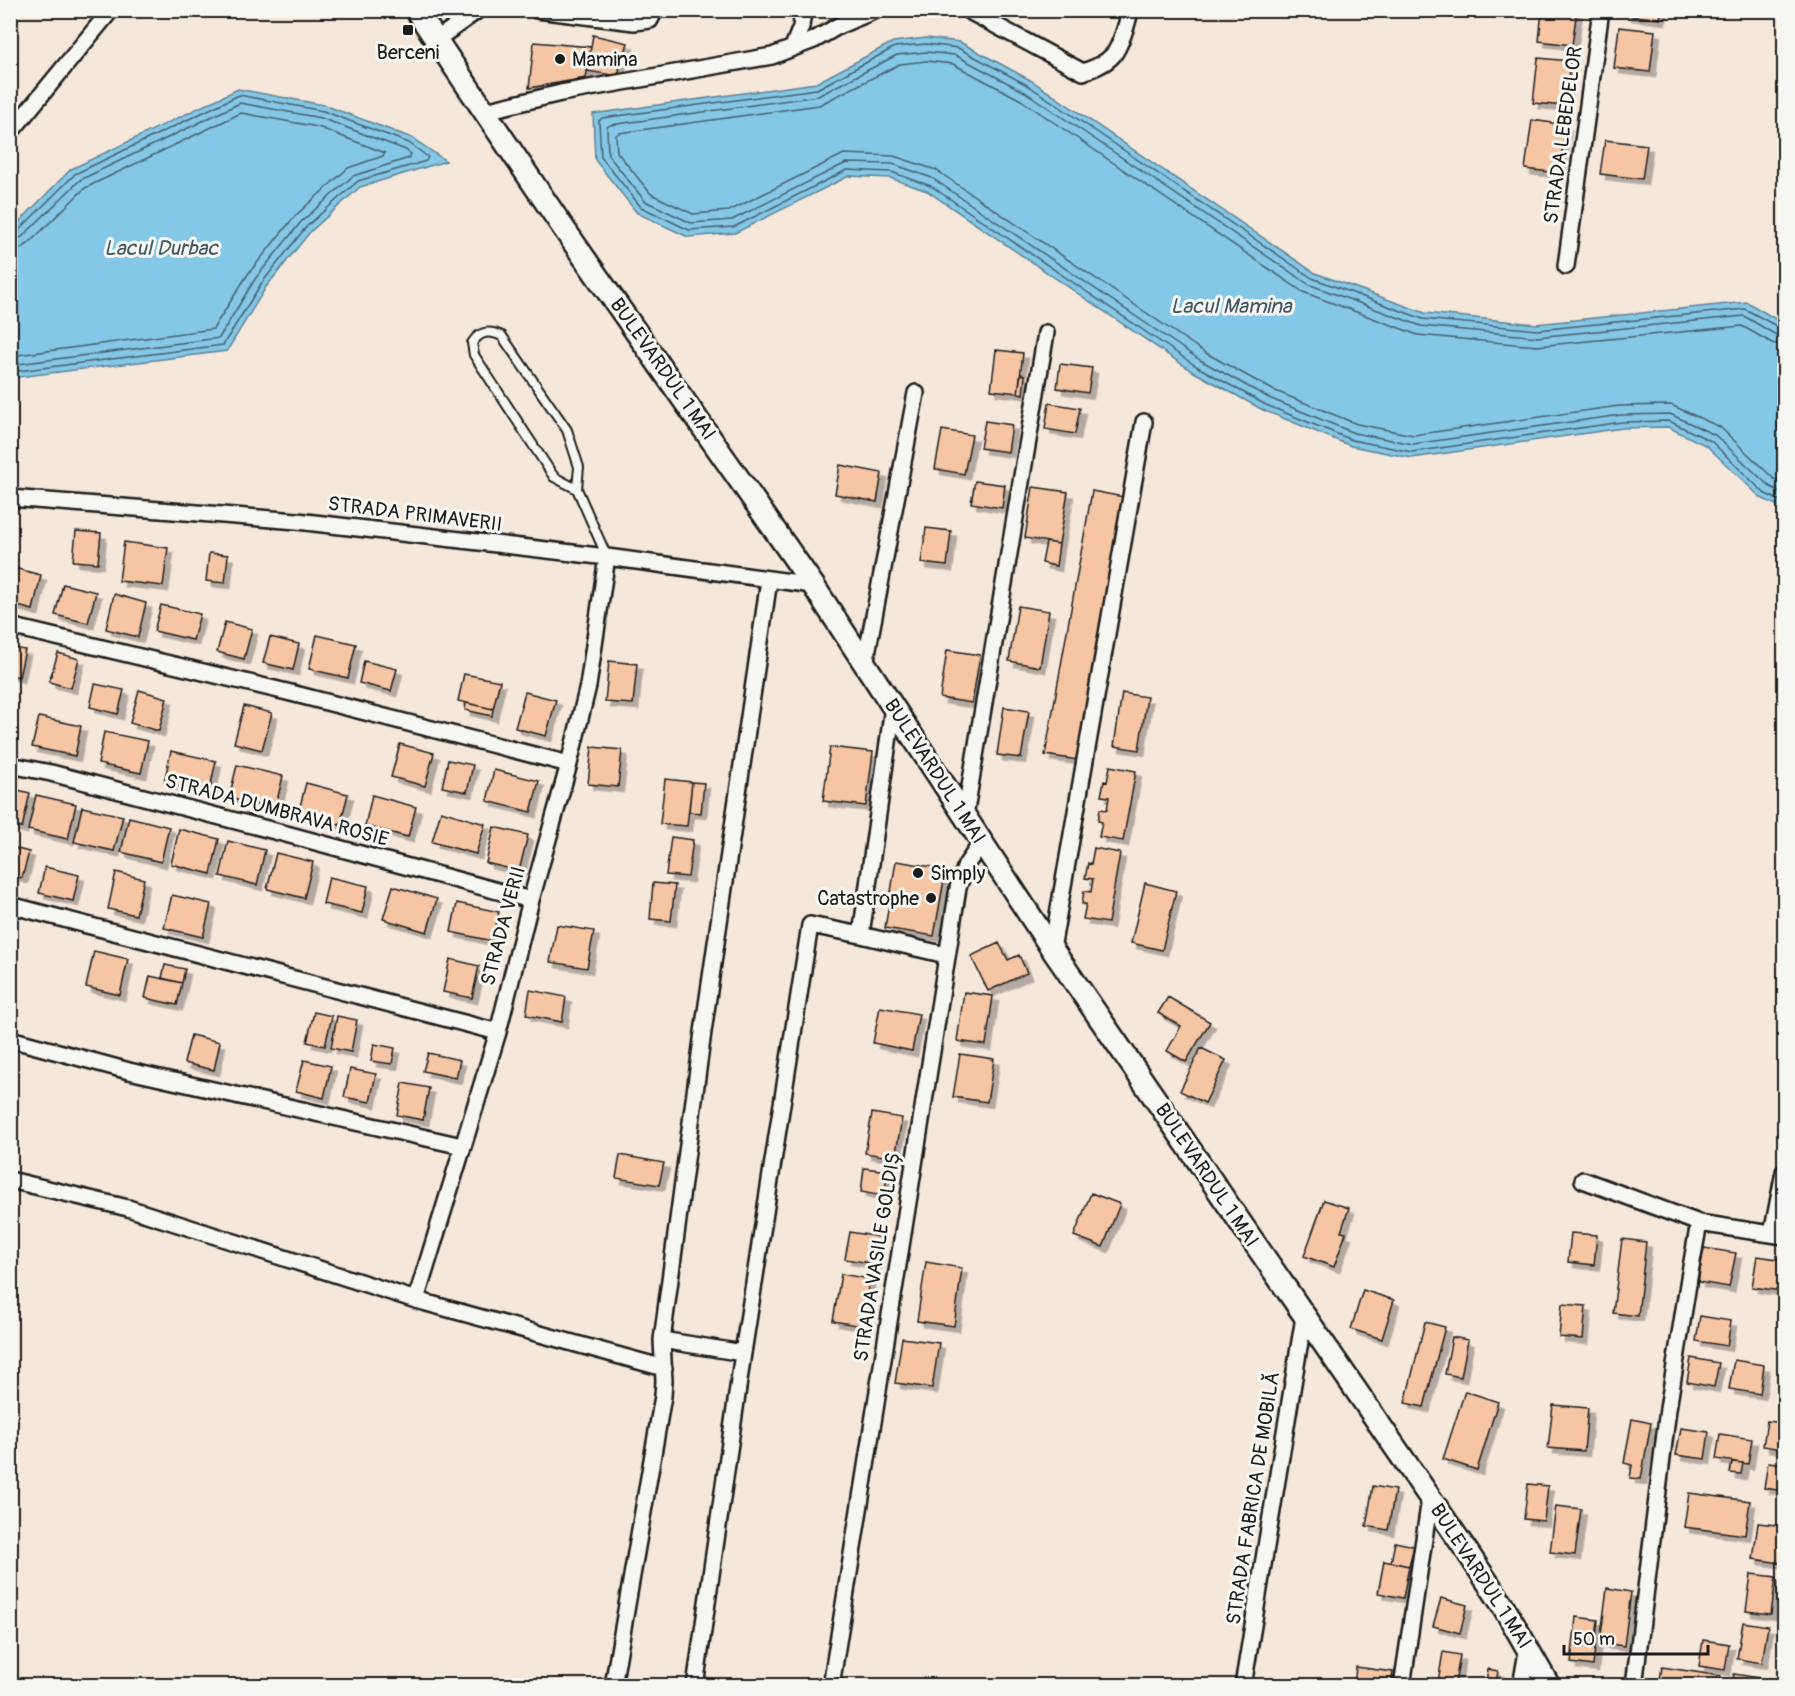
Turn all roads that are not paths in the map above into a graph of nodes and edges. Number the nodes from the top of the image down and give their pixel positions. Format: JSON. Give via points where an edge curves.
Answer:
{"nodes":[{"id":1,"x":111,"y":10,"type":"edge"},
{"id":2,"x":416,"y":10,"type":"edge"},
{"id":3,"x":478,"y":10,"type":"edge"},
{"id":4,"x":537,"y":10,"type":"edge"},
{"id":5,"x":655,"y":10,"type":"edge"},
{"id":6,"x":803,"y":10,"type":"edge"},
{"id":7,"x":876,"y":10,"type":"edge"},
{"id":8,"x":967,"y":10,"type":"edge"},
{"id":9,"x":1130,"y":10,"type":"edge"},
{"id":10,"x":1601,"y":10,"type":"edge"},
{"id":11,"x":436,"y":40,"type":"junction"},
{"id":12,"x":793,"y":48,"type":"junction"},
{"id":13,"x":485,"y":111,"type":"junction"},
{"id":14,"x":10,"y":133,"type":"edge"},
{"id":15,"x":1566,"y":266,"type":"dead end"},
{"id":16,"x":1046,"y":333,"type":"dead end"},
{"id":17,"x":916,"y":393,"type":"dead end"},
{"id":18,"x":1144,"y":422,"type":"dead end"},
{"id":19,"x":577,"y":489,"type":"junction"},
{"id":20,"x":10,"y":498,"type":"edge"},
{"id":21,"x":607,"y":557,"type":"junction"},
{"id":22,"x":769,"y":580,"type":"junction"},
{"id":23,"x":813,"y":585,"type":"junction"},
{"id":24,"x":10,"y":626,"type":"edge"},
{"id":25,"x":865,"y":664,"type":"junction"},
{"id":26,"x":893,"y":707,"type":"junction"},
{"id":27,"x":10,"y":765,"type":"edge"},
{"id":28,"x":569,"y":765,"type":"junction"},
{"id":29,"x":965,"y":816,"type":"junction"},
{"id":30,"x":982,"y":842,"type":"junction"},
{"id":31,"x":531,"y":900,"type":"junction"},
{"id":32,"x":10,"y":905,"type":"edge"},
{"id":33,"x":861,"y":935,"type":"junction"},
{"id":34,"x":1052,"y":949,"type":"junction"},
{"id":35,"x":946,"y":955,"type":"junction"},
{"id":36,"x":498,"y":1032,"type":"junction"},
{"id":37,"x":10,"y":1039,"type":"edge"},
{"id":38,"x":462,"y":1146,"type":"junction"},
{"id":39,"x":1785,"y":1172,"type":"edge"},
{"id":40,"x":10,"y":1180,"type":"edge"},
{"id":41,"x":1583,"y":1180,"type":"dead end"},
{"id":42,"x":1699,"y":1223,"type":"junction"},
{"id":43,"x":1778,"y":1235,"type":"edge"},
{"id":44,"x":416,"y":1300,"type":"junction"},
{"id":45,"x":1304,"y":1317,"type":"junction"},
{"id":46,"x":662,"y":1340,"type":"junction"},
{"id":47,"x":742,"y":1353,"type":"junction"},
{"id":48,"x":664,"y":1368,"type":"junction"},
{"id":49,"x":1430,"y":1499,"type":"junction"},
{"id":50,"x":1528,"y":1646,"type":"junction"},
{"id":51,"x":613,"y":1686,"type":"edge"},
{"id":52,"x":695,"y":1686,"type":"edge"},
{"id":53,"x":831,"y":1686,"type":"edge"},
{"id":54,"x":1244,"y":1686,"type":"edge"},
{"id":55,"x":1402,"y":1686,"type":"edge"},
{"id":56,"x":1521,"y":1686,"type":"edge"},
{"id":57,"x":1550,"y":1686,"type":"edge"},
{"id":58,"x":1634,"y":1686,"type":"edge"}],
"edges":[{"from":1,"to":14,"type":"street"},
{"from":2,"to":11,"type":"main road","name":"BULEVARDUL 1 MAI"},
{"from":3,"to":11,"type":"street"},
{"from":4,"to":5,"type":"street","via":[[634,22],[650,20]]},
{"from":6,"to":12,"type":"street"},
{"from":7,"to":12,"type":"street"},
{"from":8,"to":9,"type":"street","via":[[1083,72],[1114,54]]},
{"from":10,"to":15,"type":"street","name":"STRADA LEBEDELOR"},
{"from":11,"to":13,"type":"main road","name":"BULEVARDUL 1 MAI"},
{"from":12,"to":13,"type":"street","via":[[772,56],[561,93]]},
{"from":13,"to":23,"type":"main road","name":"BULEVARDUL 1 MAI"},
{"from":16,"to":29,"type":"street"},
{"from":17,"to":25,"type":"street"},
{"from":18,"to":34,"type":"street"},
{"from":19,"to":19,"type":"lane","via":[[579,467],[567,430],[502,336],[493,332],[477,336],[472,343],[474,355],[554,477]]},
{"from":19,"to":21,"type":"lane"},
{"from":20,"to":21,"type":"street","name":"STRADA PRIMAVERII","via":[[297,521]]},
{"from":21,"to":22,"type":"street","name":"STRADA PRIMAVERII"},
{"from":21,"to":28,"type":"street","name":"STRADA VERII","via":[[588,686]]},
{"from":22,"to":23,"type":"street","name":"STRADA PRIMAVERII"},
{"from":22,"to":46,"type":"street"},
{"from":23,"to":25,"type":"main road","name":"BULEVARDUL 1 MAI"},
{"from":24,"to":28,"type":"street"},
{"from":25,"to":26,"type":"main road","name":"BULEVARDUL 1 MAI"},
{"from":26,"to":29,"type":"main road","name":"BULEVARDUL 1 MAI"},
{"from":26,"to":33,"type":"street"},
{"from":27,"to":31,"type":"street","name":"STRADA DUMBRAVA ROSIE"},
{"from":28,"to":31,"type":"street","name":"STRADA VERII"},
{"from":29,"to":30,"type":"main road","name":"BULEVARDUL 1 MAI"},
{"from":30,"to":34,"type":"main road","name":"BULEVARDUL 1 MAI"},
{"from":30,"to":35,"type":"street","name":"STRADA VASILE GOLDIȘ","via":[[966,865],[958,888]]},
{"from":31,"to":36,"type":"street","name":"STRADA VERII"},
{"from":32,"to":36,"type":"street"},
{"from":33,"to":35,"type":"street"},
{"from":33,"to":47,"type":"street","via":[[810,925]]},
{"from":34,"to":45,"type":"main road","name":"BULEVARDUL 1 MAI"},
{"from":35,"to":53,"type":"street","name":"STRADA VASILE GOLDIȘ"},
{"from":36,"to":38,"type":"street","name":"STRADA VERII"},
{"from":37,"to":38,"type":"street"},
{"from":38,"to":44,"type":"street","name":"STRADA VERII"},
{"from":39,"to":43,"type":"street"},
{"from":40,"to":44,"type":"street","via":[[128,1208]]},
{"from":41,"to":42,"type":"street"},
{"from":42,"to":43,"type":"street"},
{"from":42,"to":58,"type":"street","via":[[1668,1408]]},
{"from":44,"to":48,"type":"street"},
{"from":45,"to":49,"type":"main road","name":"BULEVARDUL 1 MAI"},
{"from":45,"to":54,"type":"street","name":"STRADA FABRICA DE MOBILĂ"},
{"from":46,"to":47,"type":"street"},
{"from":46,"to":48,"type":"street"},
{"from":47,"to":52,"type":"street"},
{"from":48,"to":51,"type":"street","via":[[663,1396]]},
{"from":49,"to":50,"type":"main road","name":"BULEVARDUL 1 MAI"},
{"from":49,"to":55,"type":"street"},
{"from":50,"to":56,"type":"street"},
{"from":50,"to":57,"type":"main road","name":"BULEVARDUL 1 MAI"}]}
